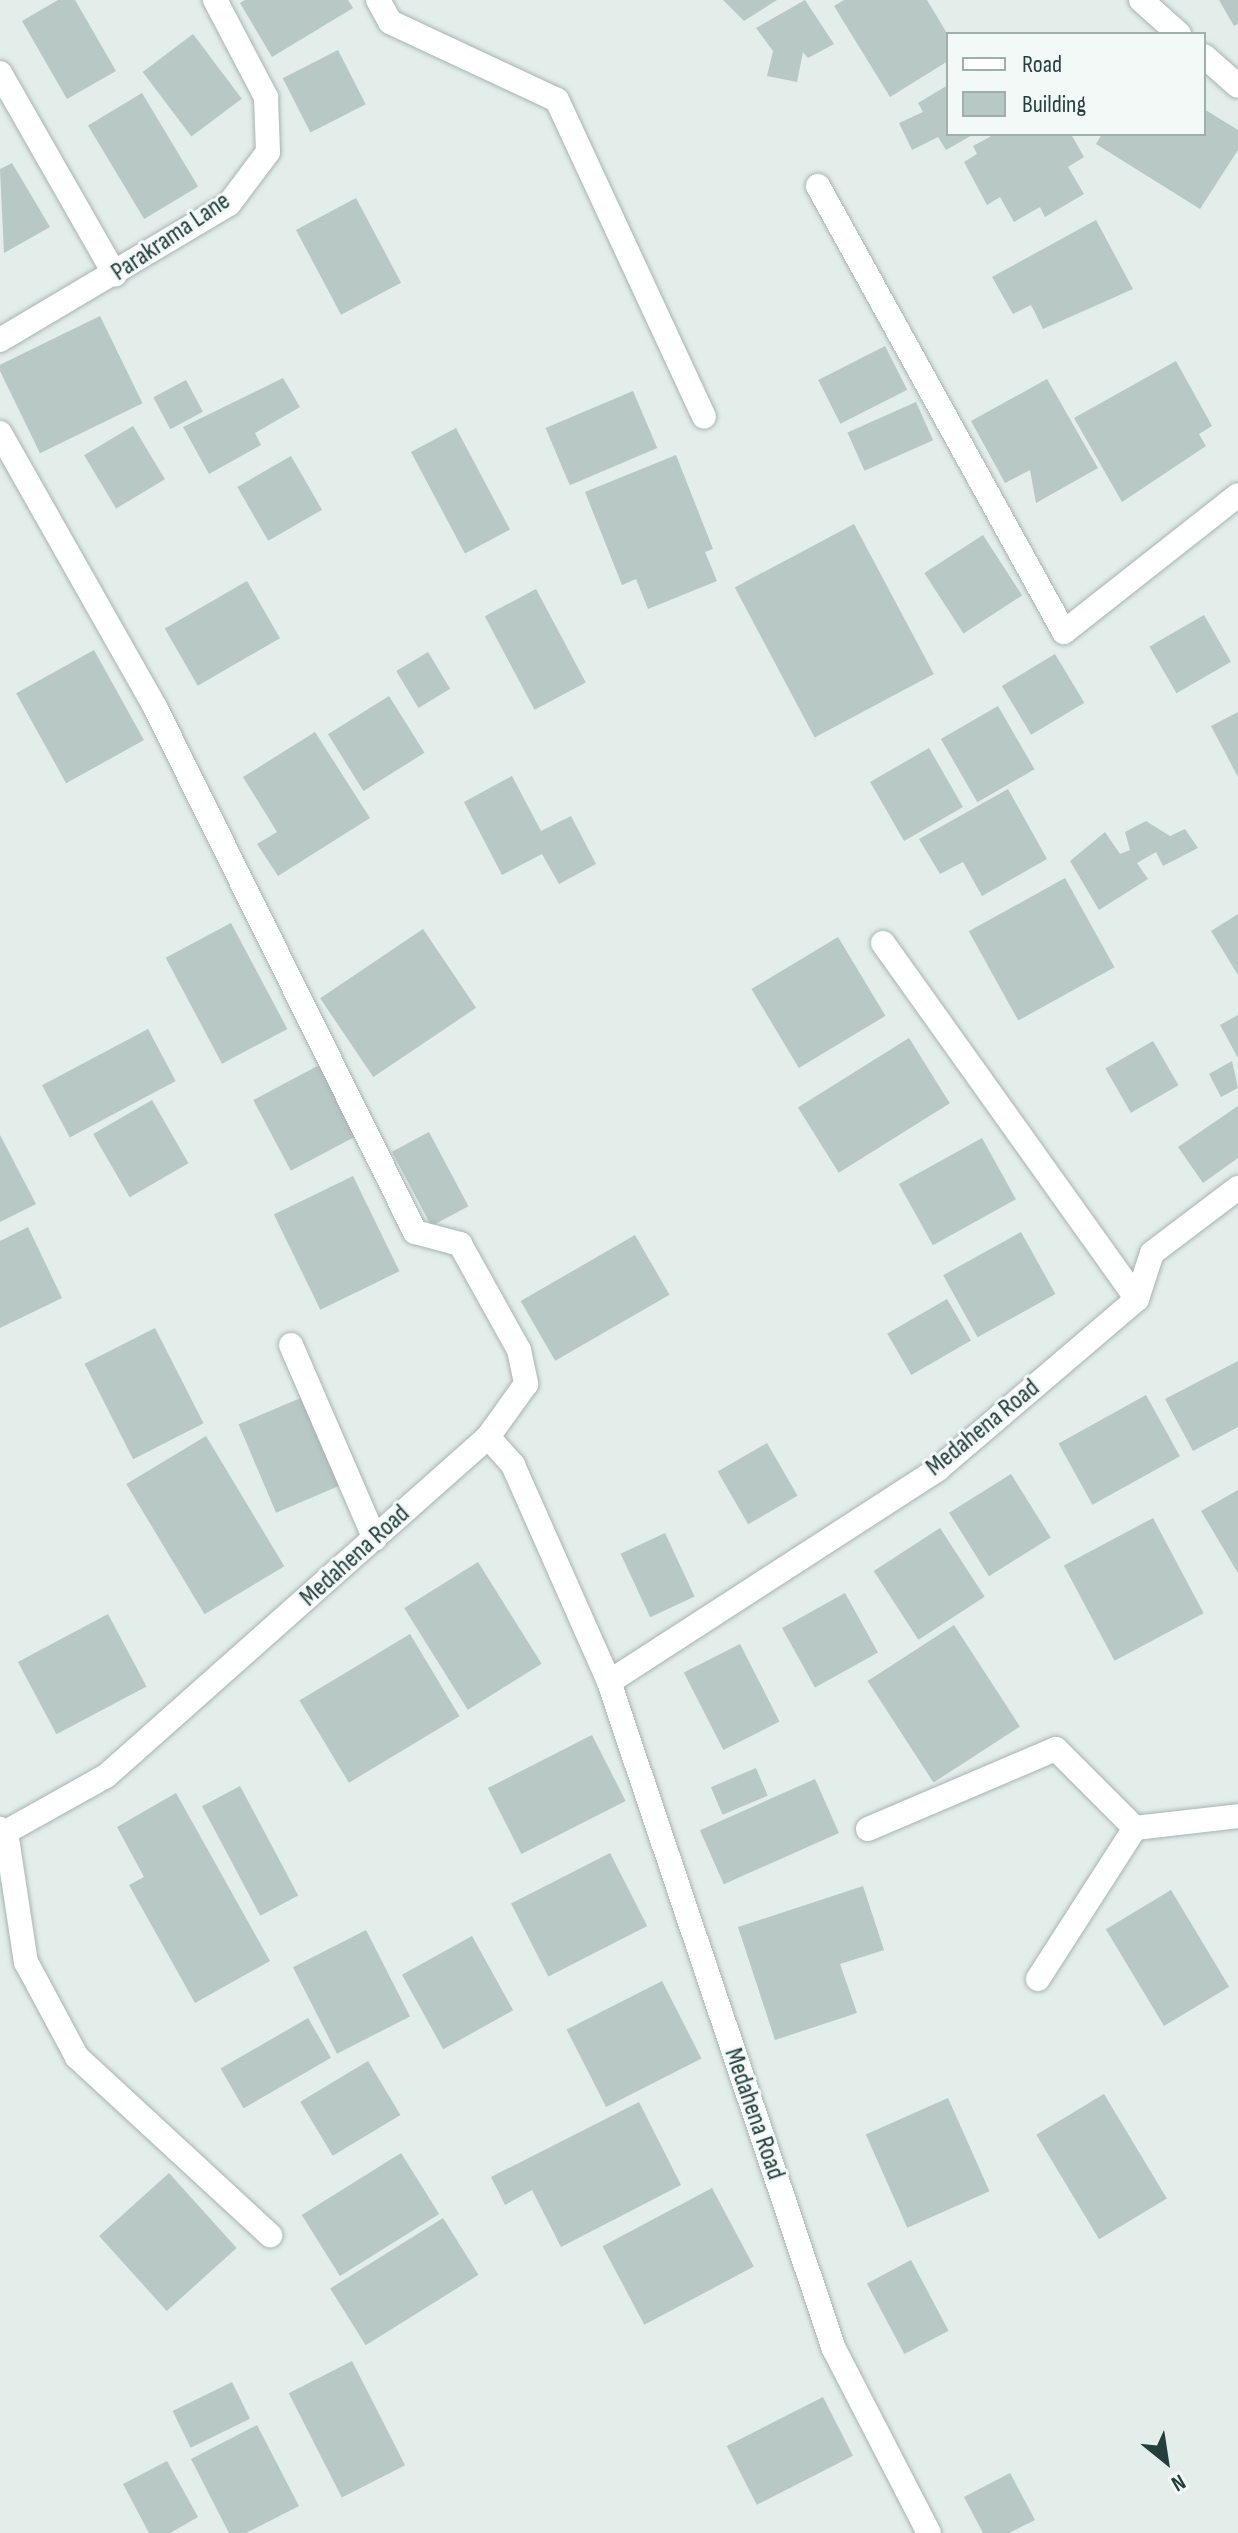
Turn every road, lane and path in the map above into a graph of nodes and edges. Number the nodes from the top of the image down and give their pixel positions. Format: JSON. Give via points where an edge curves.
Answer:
{"nodes":[{"id":1,"x":215,"y":0,"type":"edge"},
{"id":2,"x":378,"y":0,"type":"edge"},
{"id":3,"x":1141,"y":0,"type":"edge"},
{"id":4,"x":1177,"y":32,"type":"edge"},
{"id":5,"x":1206,"y":58,"type":"edge"},
{"id":6,"x":0,"y":73,"type":"edge"},
{"id":7,"x":1238,"y":86,"type":"edge"},
{"id":8,"x":818,"y":186,"type":"dead end"},
{"id":9,"x":115,"y":275,"type":"junction"},
{"id":10,"x":0,"y":340,"type":"edge"},
{"id":11,"x":704,"y":416,"type":"dead end"},
{"id":12,"x":0,"y":433,"type":"edge"},
{"id":13,"x":1238,"y":495,"type":"edge"},
{"id":14,"x":883,"y":943,"type":"dead end"},
{"id":15,"x":1238,"y":1188,"type":"edge"},
{"id":16,"x":1137,"y":1299,"type":"junction"},
{"id":17,"x":291,"y":1345,"type":"dead end"},
{"id":18,"x":488,"y":1437,"type":"junction"},
{"id":19,"x":375,"y":1539,"type":"junction"},
{"id":20,"x":609,"y":1682,"type":"junction"},
{"id":21,"x":1238,"y":1816,"type":"edge"},
{"id":22,"x":1135,"y":1828,"type":"junction"},
{"id":23,"x":868,"y":1829,"type":"dead end"},
{"id":24,"x":3,"y":1830,"type":"edge"},
{"id":25,"x":1038,"y":1979,"type":"dead end"},
{"id":26,"x":270,"y":2235,"type":"dead end"},
{"id":27,"x":929,"y":2533,"type":"edge"}],
"edges":[{"from":1,"to":9,"type":"street","name":"Parakrama Lane","via":[[266,97],[268,152],[229,204]]},
{"from":2,"to":11,"type":"street","via":[[390,22],[557,100]]},
{"from":3,"to":4,"type":"street"},
{"from":5,"to":7,"type":"street"},
{"from":6,"to":9,"type":"street"},
{"from":8,"to":13,"type":"street","via":[[1064,632]]},
{"from":9,"to":10,"type":"street","name":"Parakrama Lane"},
{"from":12,"to":18,"type":"street","via":[[155,707],[415,1232],[460,1244],[519,1350],[526,1384]]},
{"from":14,"to":16,"type":"street"},
{"from":15,"to":16,"type":"street","via":[[1152,1253]]},
{"from":16,"to":20,"type":"street","name":"Medahena Road","via":[[938,1469]]},
{"from":17,"to":19,"type":"street"},
{"from":18,"to":19,"type":"street","name":"Medahena Road"},
{"from":18,"to":20,"type":"street","name":"Medahena Road","via":[[513,1465]]},
{"from":19,"to":24,"type":"street","name":"Medahena Road","via":[[106,1776]]},
{"from":20,"to":27,"type":"street","name":"Medahena Road","via":[[834,2349]]},
{"from":21,"to":22,"type":"street"},
{"from":22,"to":23,"type":"street","via":[[1056,1749]]},
{"from":22,"to":25,"type":"street"},
{"from":24,"to":26,"type":"street","via":[[26,1962],[77,2057]]}]}
